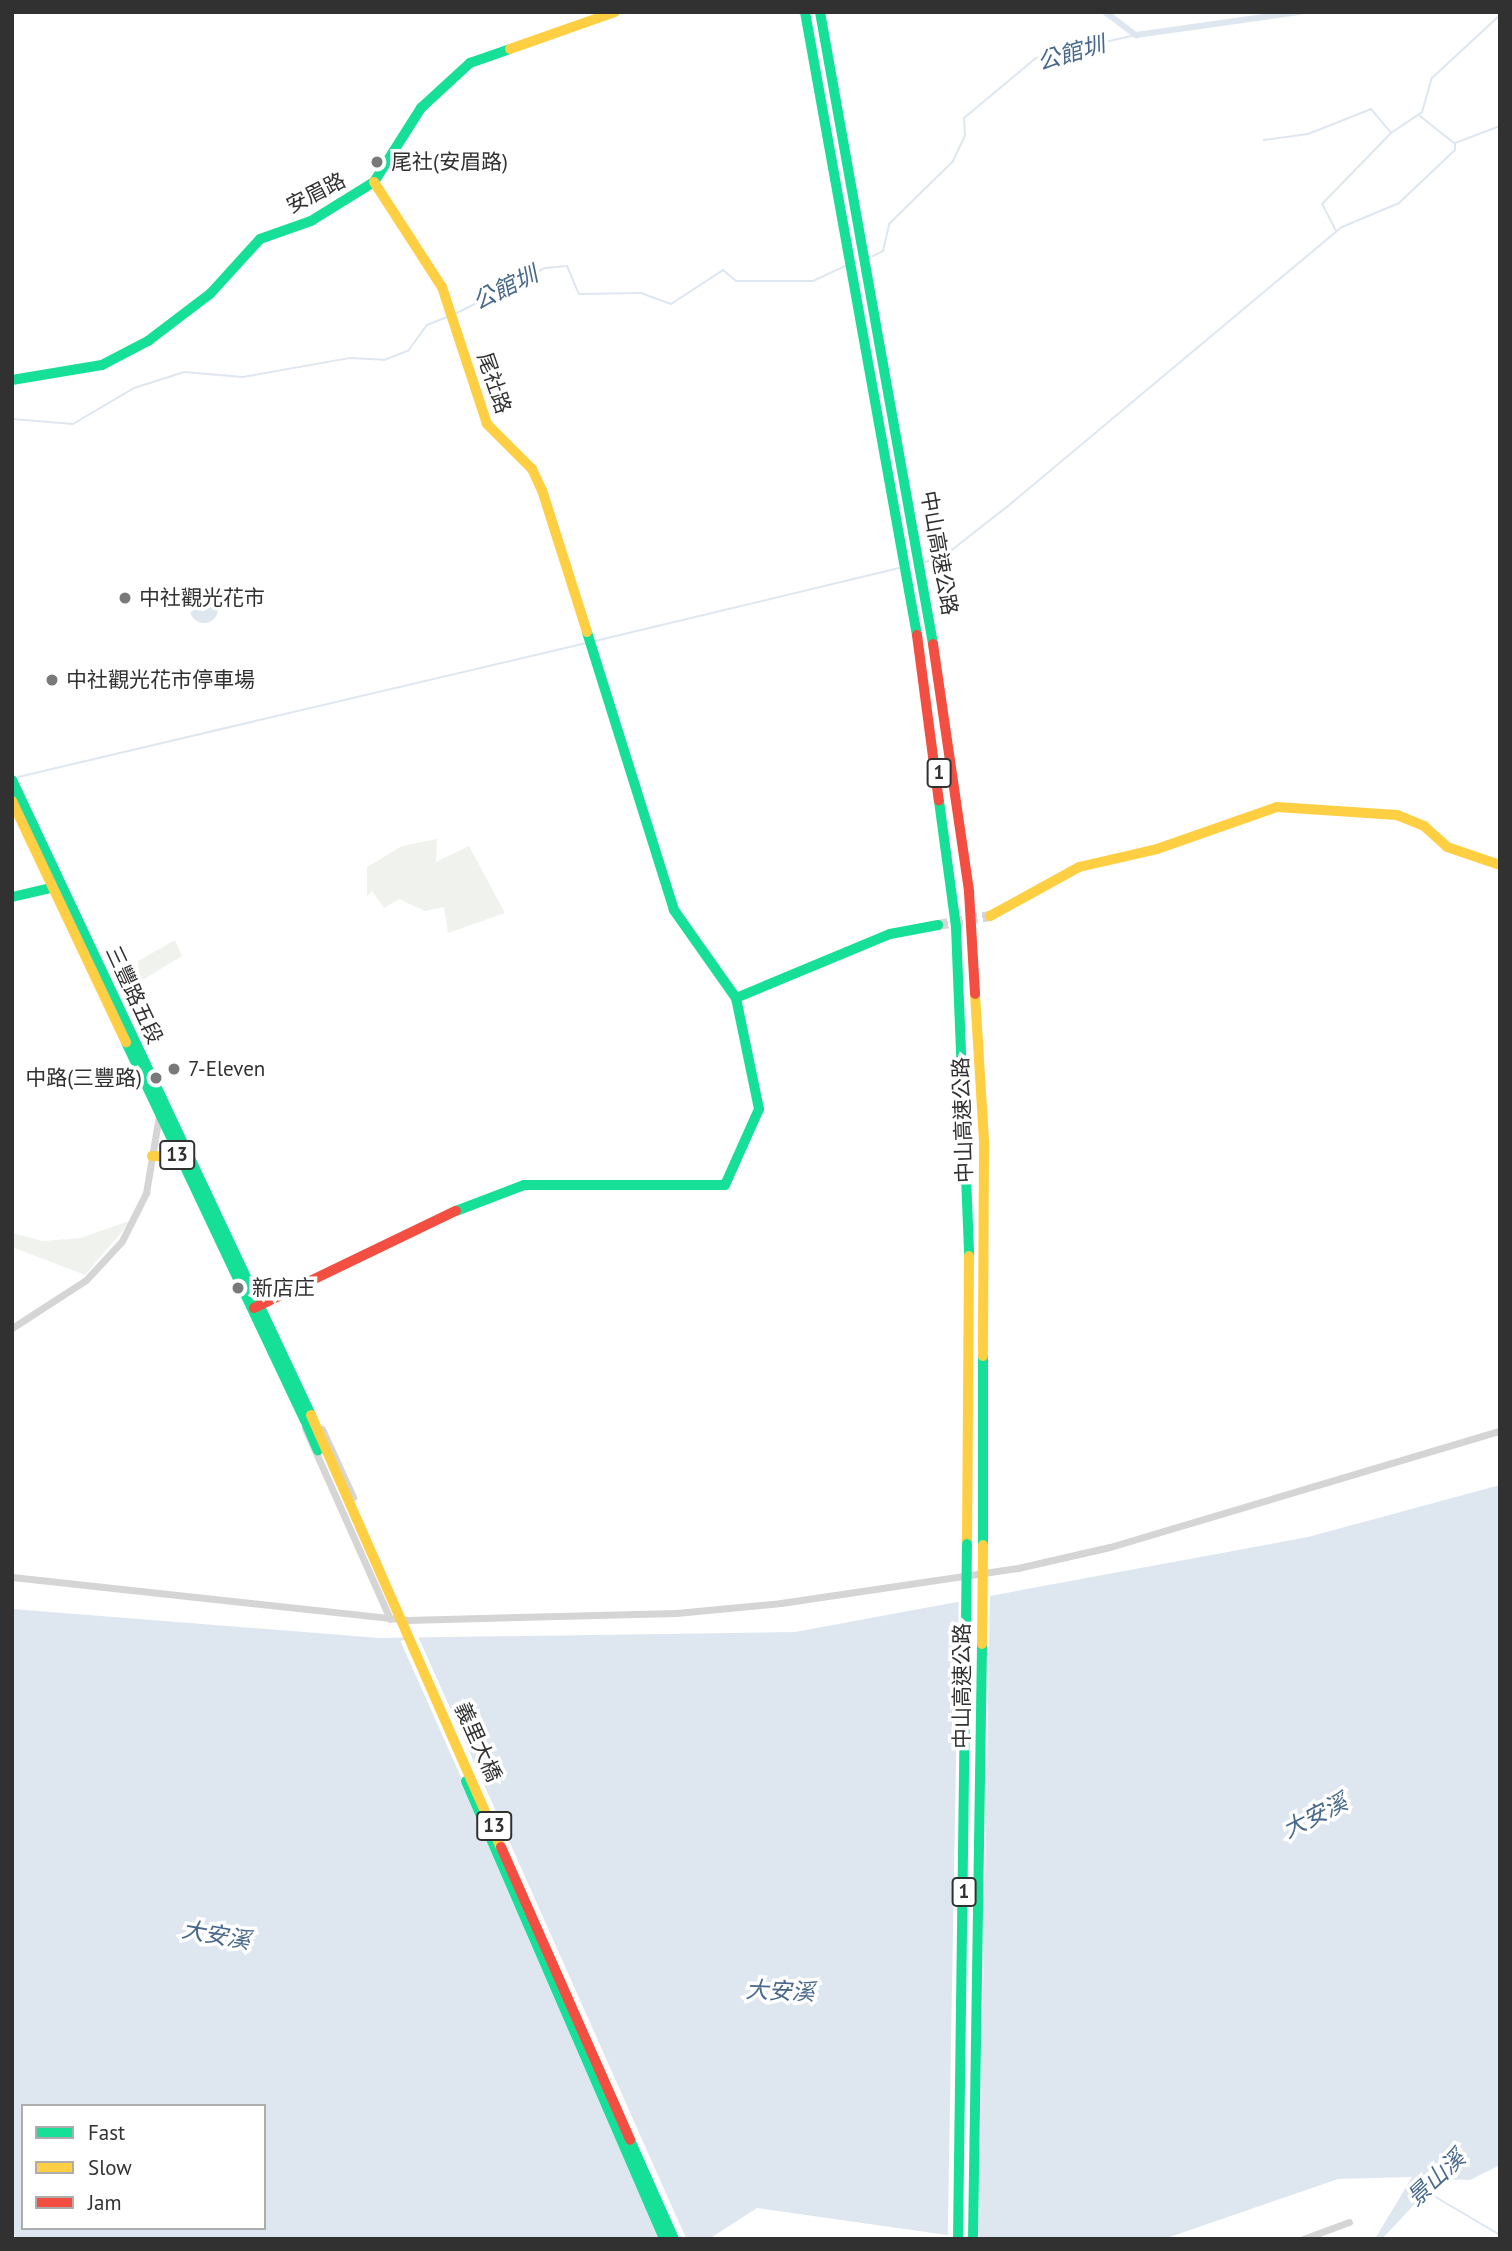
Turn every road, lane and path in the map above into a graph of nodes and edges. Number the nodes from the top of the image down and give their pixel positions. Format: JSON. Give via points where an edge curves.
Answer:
{"nodes":[{"id":1,"x":615,"y":12,"type":"edge"},
{"id":2,"x":805,"y":12,"type":"edge"},
{"id":3,"x":820,"y":12,"type":"edge"},
{"id":4,"x":374,"y":182,"type":"junction"},
{"id":5,"x":12,"y":380,"type":"edge"},
{"id":6,"x":12,"y":780,"type":"edge"},
{"id":7,"x":12,"y":801,"type":"edge"},
{"id":8,"x":1500,"y":865,"type":"edge"},
{"id":9,"x":58,"y":887,"type":"junction"},
{"id":10,"x":12,"y":897,"type":"edge"},
{"id":11,"x":990,"y":916,"type":"tunnel mouth"},
{"id":12,"x":938,"y":925,"type":"tunnel mouth"},
{"id":13,"x":736,"y":998,"type":"junction"},
{"id":14,"x":159,"y":1109,"type":"junction"},
{"id":15,"x":152,"y":1156,"type":"junction"},
{"id":16,"x":178,"y":1157,"type":"junction"},
{"id":17,"x":257,"y":1306,"type":"junction"},
{"id":18,"x":12,"y":1328,"type":"edge"},
{"id":19,"x":307,"y":1418,"type":"junction"},
{"id":20,"x":1500,"y":1431,"type":"edge"},
{"id":21,"x":12,"y":1577,"type":"edge"},
{"id":22,"x":390,"y":1619,"type":"junction"},
{"id":23,"x":407,"y":1620,"type":"junction"},
{"id":24,"x":1349,"y":2222,"type":"dead end"},
{"id":25,"x":664,"y":2239,"type":"edge"},
{"id":26,"x":674,"y":2239,"type":"edge"},
{"id":27,"x":958,"y":2239,"type":"edge"},
{"id":28,"x":973,"y":2239,"type":"edge"},
{"id":29,"x":1303,"y":2239,"type":"edge"}],
"edges":[{"from":1,"to":4,"type":"main road","name":"安眉路","via":[[470,63],[421,108]]},
{"from":2,"to":27,"type":"main road","name":"中山高速公路","number":"1","bridge":true,"via":[[905,549],[956,927],[970,1238]]},
{"from":3,"to":28,"type":"main road","name":"中山高速公路","number":"1","bridge":true,"via":[[914,517],[966,867],[984,1142],[984,1545]]},
{"from":4,"to":5,"type":"main road","name":"安眉路","via":[[311,221],[260,239],[210,294],[122,356],[82,370]]},
{"from":4,"to":13,"type":"main road","name":"尾社路","via":[[442,287],[487,424],[535,475],[674,910]]},
{"from":6,"to":9,"type":"main road","name":"三豐路五段","number":"13"},
{"from":7,"to":9,"type":"main road","name":"三豐路五段","number":"13"},
{"from":8,"to":11,"type":"main road","via":[[1447,847],[1424,826],[1397,815],[1277,807],[1157,849],[1079,867]]},
{"from":9,"to":10,"type":"main road"},
{"from":9,"to":14,"type":"main road","name":"三豐路五段","number":"13"},
{"from":12,"to":13,"type":"main road","via":[[890,934]]},
{"from":13,"to":17,"type":"main road","via":[[759,1109],[725,1185],[524,1185],[416,1226]]},
{"from":14,"to":15,"type":"street"},
{"from":14,"to":16,"type":"main road","name":"三豐路五段","number":"13"},
{"from":14,"to":17,"type":"main road","name":"三豐路五段","number":"13"},
{"from":15,"to":16,"type":"main road"},
{"from":15,"to":18,"type":"street","via":[[134,1222],[109,1257]]},
{"from":16,"to":17,"type":"main road","name":"三豐路五段","number":"13"},
{"from":17,"to":19,"type":"main road","name":"三豐路五段","number":"13"},
{"from":19,"to":22,"type":"street","via":[[310,1448]]},
{"from":19,"to":23,"type":"street","via":[[328,1441]]},
{"from":19,"to":25,"type":"main road","name":"義里大橋","number":"13","bridge":true},
{"from":19,"to":26,"type":"main road","name":"義里大橋","number":"13","bridge":true},
{"from":20,"to":23,"type":"street","via":[[1200,1522],[1018,1568],[676,1613]]},
{"from":21,"to":22,"type":"street"},
{"from":22,"to":23,"type":"street"},
{"from":24,"to":29,"type":"street"}]}
